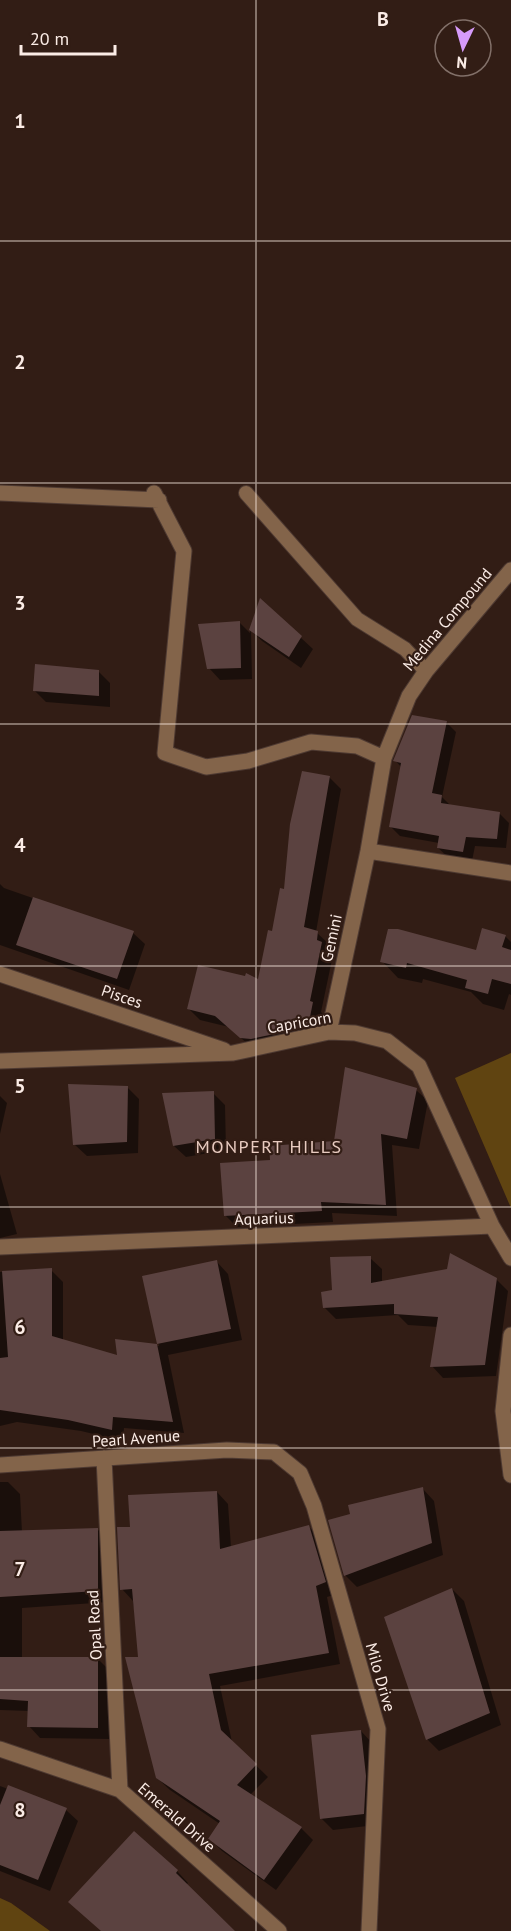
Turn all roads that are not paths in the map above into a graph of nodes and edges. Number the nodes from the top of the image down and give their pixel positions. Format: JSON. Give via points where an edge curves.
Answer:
{"nodes":[{"id":1,"x":0,"y":494,"type":"edge"},
{"id":2,"x":246,"y":494,"type":"dead end"},
{"id":3,"x":511,"y":570,"type":"edge"},
{"id":4,"x":426,"y":671,"type":"junction"},
{"id":5,"x":384,"y":758,"type":"junction"},
{"id":6,"x":368,"y":852,"type":"junction"},
{"id":7,"x":511,"y":873,"type":"edge"},
{"id":8,"x":0,"y":974,"type":"edge"},
{"id":9,"x":328,"y":1032,"type":"junction"},
{"id":10,"x":233,"y":1053,"type":"junction"},
{"id":11,"x":0,"y":1061,"type":"edge"},
{"id":12,"x":492,"y":1226,"type":"junction"},
{"id":13,"x":0,"y":1247,"type":"edge"},
{"id":14,"x":511,"y":1258,"type":"edge"},
{"id":15,"x":511,"y":1335,"type":"edge"},
{"id":16,"x":274,"y":1452,"type":"joint"},
{"id":17,"x":104,"y":1458,"type":"junction"},
{"id":18,"x":0,"y":1465,"type":"edge"},
{"id":19,"x":511,"y":1474,"type":"edge"},
{"id":20,"x":0,"y":1749,"type":"edge"},
{"id":21,"x":120,"y":1790,"type":"junction"},
{"id":22,"x":279,"y":1931,"type":"edge"},
{"id":23,"x":369,"y":1931,"type":"edge"}],
"edges":[{"from":1,"to":5,"type":"street","via":[[157,496],[184,551],[165,753],[206,767],[311,742],[357,746]]},
{"from":2,"to":4,"type":"lane","via":[[357,619],[405,650]]},
{"from":3,"to":4,"type":"street","name":"Medina Compound"},
{"from":4,"to":5,"type":"street","name":"Medina Compound","via":[[409,696]]},
{"from":5,"to":6,"type":"street","name":"Gemini"},
{"from":6,"to":7,"type":"street"},
{"from":6,"to":9,"type":"street","name":"Gemini"},
{"from":8,"to":10,"type":"street","name":"Pisces"},
{"from":9,"to":10,"type":"street","name":"Capricorn"},
{"from":9,"to":12,"type":"street","name":"Capricorn","via":[[356,1033],[387,1041],[419,1066]]},
{"from":10,"to":11,"type":"street","name":"Capricorn"},
{"from":12,"to":13,"type":"street","name":"Aquarius"},
{"from":12,"to":14,"type":"street"},
{"from":15,"to":19,"type":"street","via":[[503,1411]]},
{"from":16,"to":17,"type":"street","name":"Pearl Avenue","via":[[227,1450]]},
{"from":16,"to":23,"type":"street","name":"Milo Drive","via":[[300,1473],[314,1506],[378,1729]]},
{"from":17,"to":18,"type":"street","name":"Pearl Avenue"},
{"from":17,"to":21,"type":"street","name":"Opal Road"},
{"from":20,"to":21,"type":"street","name":"Emerald Drive"},
{"from":21,"to":22,"type":"street","name":"Emerald Drive"}]}
